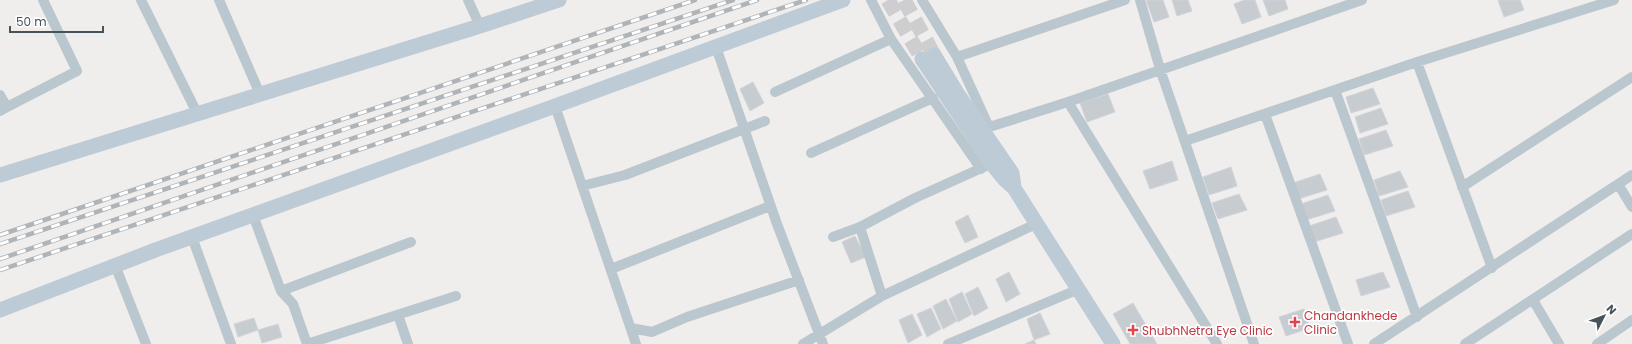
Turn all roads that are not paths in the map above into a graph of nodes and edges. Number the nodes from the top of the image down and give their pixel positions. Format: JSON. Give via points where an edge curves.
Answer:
{"nodes":[{"id":1,"x":43,"y":0,"type":"edge"},
{"id":2,"x":141,"y":0,"type":"edge"},
{"id":3,"x":219,"y":0,"type":"edge"},
{"id":4,"x":468,"y":0,"type":"edge"},
{"id":5,"x":559,"y":0,"type":"edge"},
{"id":6,"x":843,"y":0,"type":"edge"},
{"id":7,"x":871,"y":0,"type":"edge"},
{"id":8,"x":922,"y":0,"type":"edge"},
{"id":9,"x":1125,"y":0,"type":"edge"},
{"id":10,"x":1140,"y":0,"type":"edge"},
{"id":11,"x":1362,"y":0,"type":"edge"},
{"id":12,"x":1614,"y":0,"type":"edge"},
{"id":13,"x":480,"y":26,"type":"junction"},
{"id":14,"x":892,"y":39,"type":"junction"},
{"id":15,"x":716,"y":47,"type":"junction"},
{"id":16,"x":928,"y":57,"type":"tunnel mouth"},
{"id":17,"x":957,"y":57,"type":"junction"},
{"id":18,"x":1417,"y":62,"type":"junction"},
{"id":19,"x":1160,"y":69,"type":"junction"},
{"id":20,"x":1632,"y":77,"type":"edge"},
{"id":21,"x":1335,"y":90,"type":"junction"},
{"id":22,"x":775,"y":92,"type":"dead end"},
{"id":23,"x":260,"y":94,"type":"junction"},
{"id":24,"x":0,"y":95,"type":"edge"},
{"id":25,"x":933,"y":98,"type":"junction"},
{"id":26,"x":1068,"y":102,"type":"junction"},
{"id":27,"x":555,"y":106,"type":"junction"},
{"id":28,"x":4,"y":109,"type":"edge"},
{"id":29,"x":197,"y":113,"type":"junction"},
{"id":30,"x":1265,"y":114,"type":"junction"},
{"id":31,"x":765,"y":120,"type":"dead end"},
{"id":32,"x":744,"y":128,"type":"junction"},
{"id":33,"x":985,"y":136,"type":"junction"},
{"id":34,"x":1185,"y":141,"type":"junction"},
{"id":35,"x":811,"y":153,"type":"dead end"},
{"id":36,"x":986,"y":166,"type":"junction"},
{"id":37,"x":0,"y":175,"type":"edge"},
{"id":38,"x":1632,"y":176,"type":"edge"},
{"id":39,"x":1618,"y":184,"type":"junction"},
{"id":40,"x":582,"y":186,"type":"junction"},
{"id":41,"x":1462,"y":187,"type":"junction"},
{"id":42,"x":1014,"y":188,"type":"junction"},
{"id":43,"x":770,"y":206,"type":"junction"},
{"id":44,"x":1632,"y":206,"type":"edge"},
{"id":45,"x":253,"y":215,"type":"junction"},
{"id":46,"x":1038,"y":223,"type":"junction"},
{"id":47,"x":860,"y":227,"type":"junction"},
{"id":48,"x":1632,"y":234,"type":"edge"},
{"id":49,"x":192,"y":237,"type":"junction"},
{"id":50,"x":833,"y":237,"type":"dead end"},
{"id":51,"x":410,"y":242,"type":"dead end"},
{"id":52,"x":115,"y":265,"type":"junction"},
{"id":53,"x":1492,"y":268,"type":"junction"},
{"id":54,"x":611,"y":269,"type":"junction"},
{"id":55,"x":799,"y":280,"type":"junction"},
{"id":56,"x":1079,"y":289,"type":"junction"},
{"id":57,"x":281,"y":291,"type":"junction"},
{"id":58,"x":456,"y":296,"type":"dead end"},
{"id":59,"x":882,"y":296,"type":"junction"},
{"id":60,"x":1533,"y":300,"type":"junction"},
{"id":61,"x":0,"y":310,"type":"edge"},
{"id":62,"x":398,"y":315,"type":"junction"},
{"id":63,"x":1417,"y":317,"type":"junction"},
{"id":64,"x":1631,"y":323,"type":"edge"},
{"id":65,"x":631,"y":328,"type":"junction"},
{"id":66,"x":819,"y":333,"type":"junction"},
{"id":67,"x":146,"y":344,"type":"edge"},
{"id":68,"x":231,"y":344,"type":"edge"},
{"id":69,"x":307,"y":344,"type":"edge"},
{"id":70,"x":408,"y":344,"type":"edge"},
{"id":71,"x":636,"y":344,"type":"edge"},
{"id":72,"x":803,"y":344,"type":"edge"},
{"id":73,"x":823,"y":344,"type":"edge"},
{"id":74,"x":948,"y":344,"type":"edge"},
{"id":75,"x":1114,"y":344,"type":"edge"},
{"id":76,"x":1217,"y":344,"type":"edge"},
{"id":77,"x":1254,"y":344,"type":"edge"},
{"id":78,"x":1348,"y":344,"type":"edge"},
{"id":79,"x":1374,"y":344,"type":"edge"},
{"id":80,"x":1465,"y":344,"type":"edge"},
{"id":81,"x":1559,"y":344,"type":"edge"},
{"id":82,"x":1597,"y":344,"type":"edge"}],
"edges":[{"from":1,"to":28,"type":"street","via":[[77,71]]},
{"from":2,"to":29,"type":"street"},
{"from":3,"to":23,"type":"street"},
{"from":4,"to":13,"type":"street"},
{"from":5,"to":13,"type":"street"},
{"from":6,"to":15,"type":"street"},
{"from":7,"to":14,"type":"street"},
{"from":8,"to":17,"type":"street"},
{"from":9,"to":17,"type":"street"},
{"from":10,"to":19,"type":"street"},
{"from":11,"to":19,"type":"street"},
{"from":12,"to":18,"type":"street"},
{"from":13,"to":23,"type":"street"},
{"from":14,"to":22,"type":"street"},
{"from":14,"to":25,"type":"street"},
{"from":15,"to":27,"type":"street"},
{"from":15,"to":32,"type":"street"},
{"from":16,"to":33,"type":"street"},
{"from":17,"to":33,"type":"street"},
{"from":18,"to":21,"type":"street"},
{"from":18,"to":41,"type":"street"},
{"from":19,"to":26,"type":"street"},
{"from":19,"to":34,"type":"street"},
{"from":20,"to":41,"type":"street"},
{"from":21,"to":30,"type":"street"},
{"from":21,"to":63,"type":"street"},
{"from":23,"to":29,"type":"street"},
{"from":24,"to":28,"type":"street"},
{"from":25,"to":35,"type":"street"},
{"from":25,"to":36,"type":"street"},
{"from":26,"to":33,"type":"street"},
{"from":26,"to":76,"type":"street"},
{"from":27,"to":40,"type":"street"},
{"from":27,"to":45,"type":"street"},
{"from":29,"to":37,"type":"street"},
{"from":30,"to":34,"type":"street"},
{"from":30,"to":78,"type":"street"},
{"from":31,"to":32,"type":"street"},
{"from":32,"to":40,"type":"street","via":[[625,175]]},
{"from":32,"to":43,"type":"street"},
{"from":33,"to":36,"type":"street"},
{"from":33,"to":42,"type":"street","via":[[1012,173]]},
{"from":34,"to":77,"type":"street"},
{"from":36,"to":42,"type":"street"},
{"from":36,"to":47,"type":"street","via":[[915,198]]},
{"from":38,"to":39,"type":"street"},
{"from":39,"to":44,"type":"street"},
{"from":39,"to":53,"type":"street"},
{"from":40,"to":54,"type":"street"},
{"from":41,"to":53,"type":"street"},
{"from":42,"to":46,"type":"street"},
{"from":43,"to":54,"type":"street"},
{"from":43,"to":55,"type":"street"},
{"from":45,"to":49,"type":"street"},
{"from":45,"to":57,"type":"street"},
{"from":46,"to":56,"type":"street"},
{"from":46,"to":59,"type":"street"},
{"from":47,"to":50,"type":"street"},
{"from":47,"to":59,"type":"street"},
{"from":48,"to":60,"type":"street"},
{"from":49,"to":52,"type":"street"},
{"from":49,"to":68,"type":"street"},
{"from":51,"to":57,"type":"street"},
{"from":52,"to":61,"type":"street"},
{"from":52,"to":67,"type":"street"},
{"from":53,"to":63,"type":"street"},
{"from":54,"to":65,"type":"street"},
{"from":55,"to":65,"type":"street","via":[[687,317],[652,332]]},
{"from":55,"to":66,"type":"street"},
{"from":56,"to":74,"type":"street"},
{"from":56,"to":75,"type":"street"},
{"from":57,"to":69,"type":"street","via":[[293,304]]},
{"from":58,"to":62,"type":"street"},
{"from":59,"to":66,"type":"street"},
{"from":60,"to":80,"type":"street"},
{"from":60,"to":81,"type":"street"},
{"from":62,"to":69,"type":"street"},
{"from":62,"to":70,"type":"street"},
{"from":63,"to":79,"type":"street"},
{"from":64,"to":82,"type":"street"},
{"from":65,"to":71,"type":"street"},
{"from":66,"to":72,"type":"street"},
{"from":66,"to":73,"type":"street"}]}
